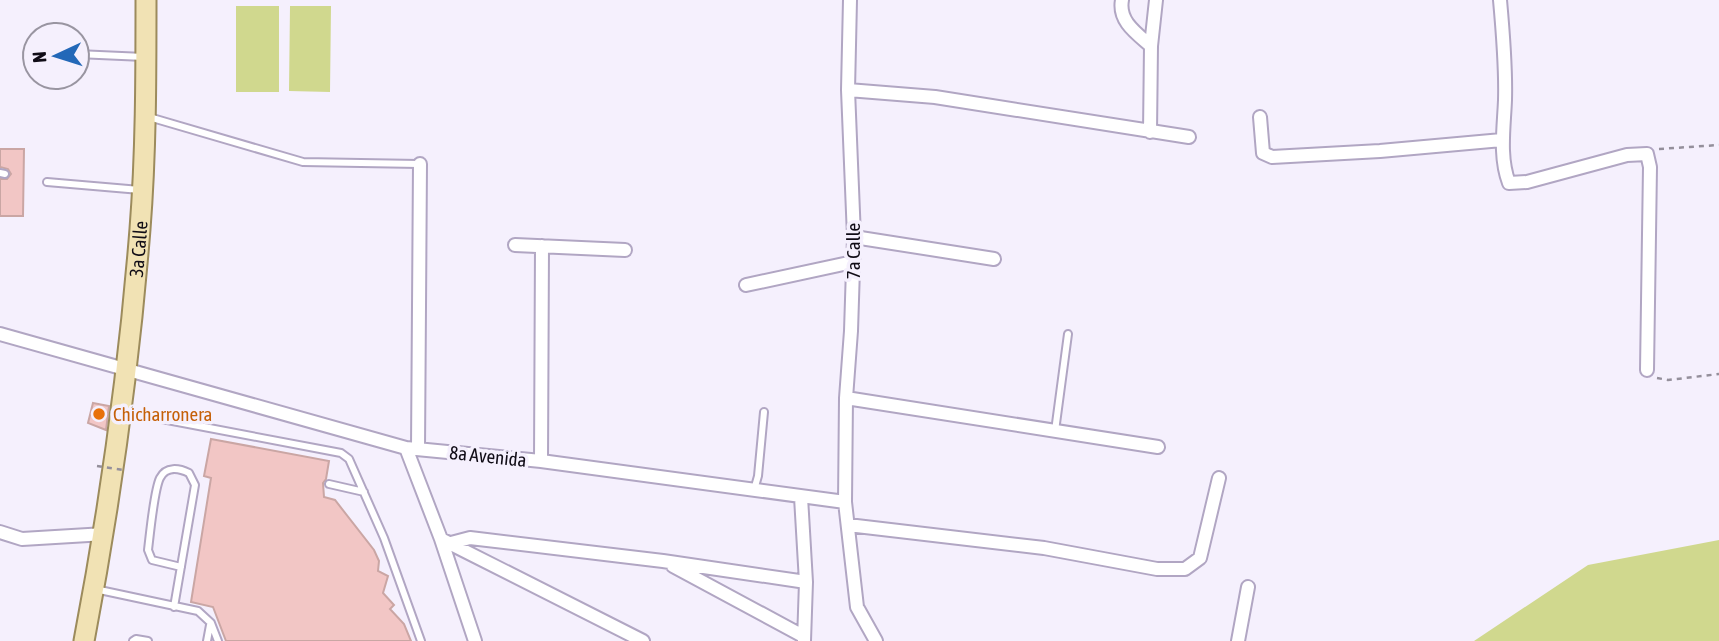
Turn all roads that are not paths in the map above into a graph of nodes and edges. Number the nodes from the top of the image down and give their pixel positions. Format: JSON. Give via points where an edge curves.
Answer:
{"nodes":[{"id":1,"x":146,"y":0,"type":"edge"},
{"id":2,"x":850,"y":0,"type":"edge"},
{"id":3,"x":1122,"y":0,"type":"edge"},
{"id":4,"x":1156,"y":0,"type":"edge"},
{"id":5,"x":1500,"y":0,"type":"edge"},
{"id":6,"x":1151,"y":46,"type":"junction"},
{"id":7,"x":91,"y":55,"type":"edge"},
{"id":8,"x":146,"y":57,"type":"junction"},
{"id":9,"x":848,"y":90,"type":"junction"},
{"id":10,"x":144,"y":116,"type":"junction"},
{"id":11,"x":1260,"y":117,"type":"dead end"},
{"id":12,"x":1150,"y":132,"type":"junction"},
{"id":13,"x":1189,"y":137,"type":"dead end"},
{"id":14,"x":1502,"y":140,"type":"junction"},
{"id":15,"x":420,"y":164,"type":"joint"},
{"id":16,"x":47,"y":181,"type":"dead end"},
{"id":17,"x":142,"y":190,"type":"junction"},
{"id":18,"x":854,"y":237,"type":"junction"},
{"id":19,"x":514,"y":245,"type":"dead end"},
{"id":20,"x":542,"y":246,"type":"junction"},
{"id":21,"x":625,"y":250,"type":"dead end"},
{"id":22,"x":994,"y":260,"type":"dead end"},
{"id":23,"x":853,"y":262,"type":"junction"},
{"id":24,"x":746,"y":285,"type":"dead end"},
{"id":25,"x":0,"y":334,"type":"edge"},
{"id":26,"x":1068,"y":334,"type":"dead end"},
{"id":27,"x":1647,"y":370,"type":"road end"},
{"id":28,"x":127,"y":371,"type":"junction"},
{"id":29,"x":846,"y":398,"type":"junction"},
{"id":30,"x":121,"y":411,"type":"junction"},
{"id":31,"x":764,"y":412,"type":"dead end"},
{"id":32,"x":1055,"y":431,"type":"junction"},
{"id":33,"x":1158,"y":447,"type":"dead end"},
{"id":34,"x":412,"y":448,"type":"junction"},
{"id":35,"x":541,"y":461,"type":"junction"},
{"id":36,"x":1219,"y":478,"type":"dead end"},
{"id":37,"x":329,"y":484,"type":"dead end"},
{"id":38,"x":754,"y":490,"type":"junction"},
{"id":39,"x":364,"y":492,"type":"junction"},
{"id":40,"x":801,"y":496,"type":"junction"},
{"id":41,"x":845,"y":502,"type":"junction"},
{"id":42,"x":848,"y":525,"type":"junction"},
{"id":43,"x":0,"y":532,"type":"edge"},
{"id":44,"x":105,"y":534,"type":"junction"},
{"id":45,"x":22,"y":539,"type":"junction"},
{"id":46,"x":0,"y":540,"type":"edge"},
{"id":47,"x":446,"y":541,"type":"junction"},
{"id":48,"x":663,"y":561,"type":"junction"},
{"id":49,"x":181,"y":567,"type":"junction"},
{"id":50,"x":711,"y":568,"type":"junction"},
{"id":51,"x":806,"y":582,"type":"junction"},
{"id":52,"x":707,"y":585,"type":"junction"},
{"id":53,"x":1248,"y":587,"type":"dead end"},
{"id":54,"x":94,"y":589,"type":"junction"},
{"id":55,"x":174,"y":607,"type":"junction"},
{"id":56,"x":211,"y":623,"type":"junction"},
{"id":57,"x":804,"y":639,"type":"edge"},
{"id":58,"x":84,"y":641,"type":"edge"},
{"id":59,"x":133,"y":641,"type":"edge"},
{"id":60,"x":148,"y":641,"type":"edge"},
{"id":61,"x":207,"y":641,"type":"edge"},
{"id":62,"x":218,"y":641,"type":"edge"},
{"id":63,"x":421,"y":641,"type":"edge"},
{"id":64,"x":475,"y":641,"type":"edge"},
{"id":65,"x":643,"y":641,"type":"edge"},
{"id":66,"x":876,"y":641,"type":"edge"},
{"id":67,"x":1238,"y":641,"type":"edge"}],
"edges":[{"from":1,"to":8,"type":"main road","name":"3a Calle"},
{"from":2,"to":9,"type":"street","name":"7a Calle"},
{"from":3,"to":6,"type":"street","via":[[1124,19]]},
{"from":4,"to":6,"type":"street"},
{"from":5,"to":14,"type":"street"},
{"from":6,"to":12,"type":"street"},
{"from":7,"to":8,"type":"lane"},
{"from":8,"to":10,"type":"main road","name":"3a Calle"},
{"from":9,"to":12,"type":"street","via":[[935,97]]},
{"from":9,"to":18,"type":"street","name":"7a Calle"},
{"from":10,"to":15,"type":"lane","via":[[303,162]]},
{"from":10,"to":17,"type":"main road","name":"3a Calle"},
{"from":11,"to":14,"type":"street","via":[[1264,153],[1272,157]]},
{"from":12,"to":13,"type":"street"},
{"from":14,"to":27,"type":"street","via":[[1507,179],[1514,184],[1647,154]]},
{"from":15,"to":34,"type":"street"},
{"from":16,"to":17,"type":"lane"},
{"from":17,"to":28,"type":"main road","name":"3a Calle"},
{"from":18,"to":22,"type":"street"},
{"from":18,"to":23,"type":"street","name":"7a Calle"},
{"from":19,"to":20,"type":"street"},
{"from":20,"to":21,"type":"street"},
{"from":20,"to":35,"type":"street"},
{"from":23,"to":24,"type":"street"},
{"from":23,"to":29,"type":"street","name":"7a Calle"},
{"from":25,"to":28,"type":"street","name":"8a Avenida"},
{"from":26,"to":32,"type":"lane"},
{"from":28,"to":30,"type":"main road","name":"3a Calle"},
{"from":28,"to":34,"type":"street","name":"8a Avenida"},
{"from":29,"to":32,"type":"street"},
{"from":29,"to":41,"type":"street","name":"7a Calle"},
{"from":30,"to":39,"type":"lane","via":[[341,453],[354,466]]},
{"from":30,"to":44,"type":"main road","name":"3a Calle"},
{"from":31,"to":38,"type":"lane"},
{"from":32,"to":33,"type":"street"},
{"from":34,"to":35,"type":"street","name":"8a Avenida"},
{"from":34,"to":47,"type":"street"},
{"from":35,"to":38,"type":"street","name":"8a Avenida"},
{"from":36,"to":42,"type":"street","via":[[1200,558],[1185,569],[1157,569],[1044,548]]},
{"from":37,"to":39,"type":"lane"},
{"from":38,"to":40,"type":"street","name":"8a Avenida"},
{"from":39,"to":63,"type":"lane"},
{"from":40,"to":41,"type":"street","name":"8a Avenida"},
{"from":40,"to":51,"type":"street"},
{"from":41,"to":42,"type":"street"},
{"from":42,"to":66,"type":"street","via":[[857,607]]},
{"from":43,"to":45,"type":"street"},
{"from":44,"to":45,"type":"street"},
{"from":44,"to":54,"type":"main road","name":"3a Calle"},
{"from":45,"to":46,"type":"street"},
{"from":47,"to":48,"type":"street","via":[[470,538]]},
{"from":47,"to":64,"type":"street"},
{"from":47,"to":65,"type":"street"},
{"from":48,"to":50,"type":"street"},
{"from":48,"to":52,"type":"street"},
{"from":49,"to":49,"type":"lane","via":[[195,485],[189,474],[176,469],[159,479],[148,550],[152,560]]},
{"from":49,"to":55,"type":"lane"},
{"from":50,"to":51,"type":"street"},
{"from":50,"to":52,"type":"street"},
{"from":51,"to":57,"type":"street"},
{"from":52,"to":57,"type":"street"},
{"from":53,"to":67,"type":"street"},
{"from":54,"to":55,"type":"lane"},
{"from":54,"to":58,"type":"main road","name":"3a Calle"},
{"from":55,"to":56,"type":"lane","via":[[198,611]]},
{"from":56,"to":61,"type":"lane"},
{"from":56,"to":62,"type":"lane"},
{"from":59,"to":60,"type":"lane"}]}
